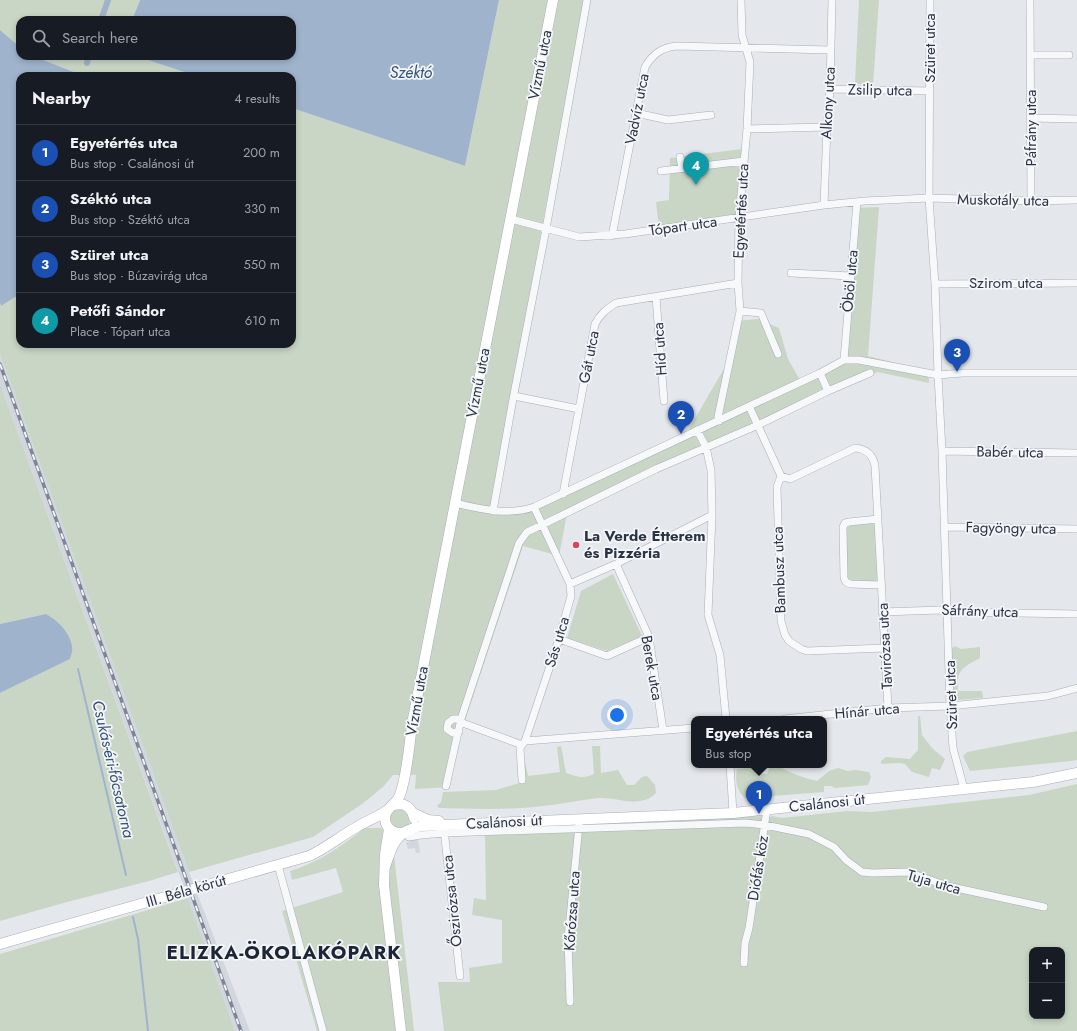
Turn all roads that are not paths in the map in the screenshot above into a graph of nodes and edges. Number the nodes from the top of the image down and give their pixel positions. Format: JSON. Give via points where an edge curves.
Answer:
{"nodes":[{"id":1,"x":553,"y":0,"type":"edge"},
{"id":2,"x":587,"y":0,"type":"edge"},
{"id":3,"x":741,"y":0,"type":"edge"},
{"id":4,"x":832,"y":0,"type":"edge"},
{"id":5,"x":930,"y":0,"type":"edge"},
{"id":6,"x":1030,"y":0,"type":"edge"},
{"id":7,"x":746,"y":48,"type":"junction"},
{"id":8,"x":830,"y":50,"type":"junction"},
{"id":9,"x":1030,"y":54,"type":"junction"},
{"id":10,"x":1069,"y":55,"type":"dead end"},
{"id":11,"x":830,"y":89,"type":"junction"},
{"id":12,"x":930,"y":91,"type":"junction"},
{"id":13,"x":636,"y":113,"type":"junction"},
{"id":14,"x":711,"y":115,"type":"dead end"},
{"id":15,"x":1030,"y":118,"type":"junction"},
{"id":16,"x":1077,"y":119,"type":"edge"},
{"id":17,"x":827,"y":127,"type":"junction"},
{"id":18,"x":747,"y":129,"type":"junction"},
{"id":19,"x":680,"y":157,"type":"dead end"},
{"id":20,"x":744,"y":161,"type":"junction"},
{"id":21,"x":682,"y":168,"type":"junction"},
{"id":22,"x":661,"y":171,"type":"dead end"},
{"id":23,"x":929,"y":198,"type":"junction"},
{"id":24,"x":1077,"y":200,"type":"edge"},
{"id":25,"x":1031,"y":201,"type":"junction"},
{"id":26,"x":857,"y":202,"type":"junction"},
{"id":27,"x":824,"y":206,"type":"junction"},
{"id":28,"x":739,"y":218,"type":"junction"},
{"id":29,"x":511,"y":219,"type":"junction"},
{"id":30,"x":546,"y":229,"type":"junction"},
{"id":31,"x":612,"y":236,"type":"junction"},
{"id":32,"x":791,"y":272,"type":"dead end"},
{"id":33,"x":851,"y":276,"type":"junction"},
{"id":34,"x":1077,"y":282,"type":"edge"},
{"id":35,"x":738,"y":283,"type":"junction"},
{"id":36,"x":935,"y":284,"type":"junction"},
{"id":37,"x":656,"y":296,"type":"junction"},
{"id":38,"x":740,"y":311,"type":"junction"},
{"id":39,"x":778,"y":354,"type":"dead end"},
{"id":40,"x":844,"y":360,"type":"junction"},
{"id":41,"x":820,"y":373,"type":"junction"},
{"id":42,"x":870,"y":373,"type":"dead end"},
{"id":43,"x":1077,"y":373,"type":"edge"},
{"id":44,"x":938,"y":375,"type":"junction"},
{"id":45,"x":828,"y":391,"type":"junction"},
{"id":46,"x":514,"y":396,"type":"junction"},
{"id":47,"x":664,"y":401,"type":"dead end"},
{"id":48,"x":750,"y":406,"type":"junction"},
{"id":49,"x":579,"y":409,"type":"junction"},
{"id":50,"x":719,"y":420,"type":"junction"},
{"id":51,"x":758,"y":425,"type":"junction"},
{"id":52,"x":697,"y":430,"type":"junction"},
{"id":53,"x":706,"y":447,"type":"junction"},
{"id":54,"x":942,"y":451,"type":"junction"},
{"id":55,"x":1077,"y":453,"type":"edge"},
{"id":56,"x":781,"y":476,"type":"junction"},
{"id":57,"x":563,"y":494,"type":"junction"},
{"id":58,"x":454,"y":503,"type":"junction"},
{"id":59,"x":534,"y":507,"type":"junction"},
{"id":60,"x":493,"y":511,"type":"junction"},
{"id":61,"x":712,"y":515,"type":"junction"},
{"id":62,"x":878,"y":519,"type":"junction"},
{"id":63,"x":542,"y":525,"type":"junction"},
{"id":64,"x":945,"y":527,"type":"junction"},
{"id":65,"x":1077,"y":529,"type":"edge"},
{"id":66,"x":616,"y":564,"type":"junction"},
{"id":67,"x":570,"y":584,"type":"junction"},
{"id":68,"x":881,"y":585,"type":"junction"},
{"id":69,"x":882,"y":612,"type":"junction"},
{"id":70,"x":948,"y":612,"type":"junction"},
{"id":71,"x":1077,"y":614,"type":"edge"},
{"id":72,"x":649,"y":637,"type":"junction"},
{"id":73,"x":559,"y":638,"type":"junction"},
{"id":74,"x":884,"y":648,"type":"junction"},
{"id":75,"x":1077,"y":688,"type":"edge"},
{"id":76,"x":950,"y":706,"type":"junction"},
{"id":77,"x":888,"y":708,"type":"junction"},
{"id":78,"x":726,"y":716,"type":"edge"},
{"id":79,"x":812,"y":716,"type":"edge"},
{"id":80,"x":460,"y":721,"type":"junction"},
{"id":81,"x":691,"y":728,"type":"edge"},
{"id":82,"x":663,"y":730,"type":"junction"},
{"id":83,"x":459,"y":731,"type":"junction"},
{"id":84,"x":524,"y":743,"type":"junction"},
{"id":85,"x":406,"y":767,"type":"junction"},
{"id":86,"x":730,"y":768,"type":"edge"},
{"id":87,"x":1077,"y":773,"type":"edge"},
{"id":88,"x":522,"y":780,"type":"dead end"},
{"id":89,"x":446,"y":786,"type":"dead end"},
{"id":90,"x":964,"y":789,"type":"junction"},
{"id":91,"x":392,"y":807,"type":"junction"},
{"id":92,"x":767,"y":809,"type":"junction"},
{"id":93,"x":411,"y":810,"type":"junction"},
{"id":94,"x":733,"y":813,"type":"junction"},
{"id":95,"x":364,"y":823,"type":"junction"},
{"id":96,"x":456,"y":824,"type":"junction"},
{"id":97,"x":579,"y":824,"type":"junction"},
{"id":98,"x":765,"y":825,"type":"junction"},
{"id":99,"x":388,"y":826,"type":"junction"},
{"id":100,"x":444,"y":830,"type":"junction"},
{"id":101,"x":407,"y":834,"type":"junction"},
{"id":102,"x":278,"y":865,"type":"junction"},
{"id":103,"x":385,"y":867,"type":"junction"},
{"id":104,"x":1044,"y":907,"type":"dead end"},
{"id":105,"x":0,"y":944,"type":"edge"},
{"id":106,"x":744,"y":963,"type":"dead end"},
{"id":107,"x":460,"y":976,"type":"dead end"},
{"id":108,"x":570,"y":1002,"type":"dead end"},
{"id":109,"x":323,"y":1031,"type":"edge"},
{"id":110,"x":401,"y":1031,"type":"edge"}],
"edges":[{"from":1,"to":29,"type":"main road","name":"Vízmű utca"},
{"from":2,"to":30,"type":"street"},
{"from":3,"to":7,"type":"street","name":"Egyetértés utca","via":[[742,34]]},
{"from":4,"to":8,"type":"street","name":"Alkony utca"},
{"from":5,"to":12,"type":"street","name":"Szüret utca"},
{"from":6,"to":9,"type":"street","name":"Páfrány utca"},
{"from":7,"to":8,"type":"street","name":"Vadvíz utca"},
{"from":7,"to":13,"type":"street","name":"Vadvíz utca","via":[[676,46],[657,52],[645,67]]},
{"from":7,"to":18,"type":"street","name":"Egyetértés utca","via":[[750,62]]},
{"from":8,"to":11,"type":"street","name":"Alkony utca"},
{"from":9,"to":10,"type":"street"},
{"from":9,"to":15,"type":"street","name":"Páfrány utca"},
{"from":11,"to":12,"type":"street","name":"Zsilip utca"},
{"from":11,"to":17,"type":"street","name":"Alkony utca"},
{"from":12,"to":23,"type":"street","name":"Szüret utca"},
{"from":13,"to":14,"type":"street","via":[[668,120]]},
{"from":13,"to":31,"type":"street","name":"Vadvíz utca"},
{"from":15,"to":16,"type":"street"},
{"from":15,"to":25,"type":"street","name":"Páfrány utca"},
{"from":17,"to":18,"type":"street"},
{"from":17,"to":27,"type":"street","name":"Alkony utca"},
{"from":18,"to":20,"type":"street","name":"Egyetértés utca"},
{"from":19,"to":21,"type":"street"},
{"from":20,"to":21,"type":"street"},
{"from":20,"to":28,"type":"street","name":"Egyetértés utca"},
{"from":21,"to":22,"type":"street"},
{"from":23,"to":25,"type":"street","name":"Muskotály utca"},
{"from":23,"to":26,"type":"street","name":"Tópart utca"},
{"from":23,"to":36,"type":"street","name":"Szüret utca"},
{"from":24,"to":25,"type":"street","name":"Muskotály utca"},
{"from":26,"to":27,"type":"street","name":"Tópart utca"},
{"from":26,"to":33,"type":"street","name":"Öböl utca"},
{"from":27,"to":28,"type":"street","name":"Tópart utca"},
{"from":28,"to":31,"type":"street","name":"Tópart utca"},
{"from":28,"to":35,"type":"street","name":"Egyetértés utca"},
{"from":29,"to":30,"type":"street","name":"Tópart utca"},
{"from":29,"to":58,"type":"main road","name":"Vízmű utca"},
{"from":30,"to":31,"type":"street","name":"Tópart utca","via":[[579,237]]},
{"from":30,"to":46,"type":"street"},
{"from":32,"to":33,"type":"street"},
{"from":33,"to":40,"type":"street","name":"Öböl utca"},
{"from":34,"to":36,"type":"street","name":"Szirom utca"},
{"from":35,"to":37,"type":"street","name":"Gát utca"},
{"from":35,"to":38,"type":"street","name":"Egyetértés utca"},
{"from":36,"to":44,"type":"street","name":"Szüret utca"},
{"from":37,"to":47,"type":"street","name":"Híd utca"},
{"from":37,"to":49,"type":"street","name":"Gát utca","via":[[616,303],[598,317]]},
{"from":38,"to":39,"type":"street","via":[[761,313]]},
{"from":38,"to":50,"type":"street","name":"Egyetértés utca"},
{"from":40,"to":41,"type":"street"},
{"from":40,"to":44,"type":"street","via":[[859,360]]},
{"from":41,"to":45,"type":"street"},
{"from":41,"to":48,"type":"street"},
{"from":42,"to":45,"type":"street"},
{"from":43,"to":44,"type":"street"},
{"from":44,"to":54,"type":"street","name":"Szüret utca"},
{"from":45,"to":51,"type":"street"},
{"from":46,"to":49,"type":"street"},
{"from":46,"to":60,"type":"street"},
{"from":48,"to":50,"type":"street"},
{"from":48,"to":51,"type":"street"},
{"from":49,"to":57,"type":"street","name":"Gát utca"},
{"from":50,"to":52,"type":"street"},
{"from":51,"to":53,"type":"street"},
{"from":51,"to":56,"type":"street"},
{"from":52,"to":53,"type":"street"},
{"from":52,"to":57,"type":"street"},
{"from":53,"to":61,"type":"street","via":[[711,470]]},
{"from":53,"to":63,"type":"street"},
{"from":54,"to":55,"type":"street","name":"Babér utca"},
{"from":54,"to":64,"type":"street","name":"Szüret utca"},
{"from":56,"to":62,"type":"street","name":"Tavirózsa utca","via":[[790,479],[855,448],[863,449],[871,455],[874,463]]},
{"from":56,"to":74,"type":"street","name":"Bambusz utca","via":[[777,487],[778,536],[781,621],[785,635],[795,646],[807,651]]},
{"from":57,"to":59,"type":"street"},
{"from":58,"to":60,"type":"street"},
{"from":58,"to":85,"type":"main road","name":"Vízmű utca"},
{"from":59,"to":60,"type":"street","via":[[518,511]]},
{"from":59,"to":63,"type":"street","name":"Sás utca"},
{"from":61,"to":66,"type":"street"},
{"from":61,"to":78,"type":"street","via":[[708,615],[720,655]]},
{"from":62,"to":68,"type":"street","name":"Tavirózsa utca"},
{"from":62,"to":68,"type":"street","name":"Tavirózsa utca","via":[[849,522],[843,526],[844,578],[850,584]]},
{"from":63,"to":67,"type":"street","name":"Sás utca"},
{"from":63,"to":80,"type":"street","via":[[527,532],[519,543]]},
{"from":64,"to":65,"type":"street","name":"Fagyöngy utca"},
{"from":64,"to":70,"type":"street","name":"Szüret utca"},
{"from":66,"to":67,"type":"street"},
{"from":66,"to":72,"type":"street","name":"Berek utca"},
{"from":67,"to":73,"type":"street","name":"Sás utca","via":[[571,596]]},
{"from":68,"to":69,"type":"street","name":"Tavirózsa utca"},
{"from":69,"to":70,"type":"street","name":"Sáfrány utca"},
{"from":69,"to":74,"type":"street","name":"Tavirózsa utca"},
{"from":70,"to":71,"type":"street","name":"Sáfrány utca"},
{"from":70,"to":76,"type":"street","name":"Szüret utca"},
{"from":72,"to":73,"type":"street","via":[[607,656]]},
{"from":72,"to":82,"type":"street","name":"Berek utca"},
{"from":73,"to":84,"type":"street","name":"Sás utca"},
{"from":74,"to":77,"type":"street","name":"Tavirózsa utca"},
{"from":75,"to":76,"type":"street","name":"Hínár utca","via":[[1048,696]]},
{"from":76,"to":77,"type":"street","name":"Hínár utca"},
{"from":76,"to":90,"type":"street","name":"Szüret utca","via":[[953,748]]},
{"from":77,"to":79,"type":"street","name":"Hínár utca"},
{"from":80,"to":83,"type":"street"},
{"from":80,"to":83,"type":"street","via":[[452,719],[447,726],[453,733]]},
{"from":80,"to":84,"type":"street"},
{"from":81,"to":82,"type":"street"},
{"from":82,"to":84,"type":"street"},
{"from":83,"to":89,"type":"street"},
{"from":84,"to":88,"type":"street","name":"Sás utca","via":[[520,748]]},
{"from":85,"to":91,"type":"main road","via":[[400,796]]},
{"from":85,"to":93,"type":"main road","via":[[406,797]]},
{"from":86,"to":94,"type":"street"},
{"from":87,"to":90,"type":"main road","name":"Csalánosi út","via":[[1033,782]]},
{"from":90,"to":92,"type":"main road","name":"Csalánosi út"},
{"from":91,"to":93,"type":"main road","via":[[402,804]]},
{"from":91,"to":95,"type":"main road","name":"III. Béla körút"},
{"from":91,"to":99,"type":"main road","via":[[386,814]]},
{"from":92,"to":94,"type":"main road","name":"Csalánosi út"},
{"from":92,"to":98,"type":"street","name":"Diófás köz"},
{"from":93,"to":96,"type":"main road","name":"Csalánosi út","via":[[428,820]]},
{"from":93,"to":101,"type":"main road","via":[[414,822]]},
{"from":94,"to":97,"type":"main road","name":"Csalánosi út"},
{"from":95,"to":99,"type":"main road"},
{"from":95,"to":102,"type":"main road","name":"III. Béla körút","via":[[314,854]]},
{"from":96,"to":97,"type":"main road","name":"Csalánosi út"},
{"from":96,"to":100,"type":"main road","name":"Csalánosi út"},
{"from":97,"to":98,"type":"street","name":"Tuja utca"},
{"from":97,"to":100,"type":"street","name":"Tuja utca"},
{"from":97,"to":108,"type":"street","name":"Kőrózsa utca","via":[[568,939]]},
{"from":98,"to":104,"type":"street","name":"Tuja utca","via":[[809,834],[823,840],[862,872],[908,872],[947,886]]},
{"from":98,"to":106,"type":"street","name":"Diófás köz","via":[[745,943]]},
{"from":99,"to":101,"type":"main road","via":[[395,832]]},
{"from":99,"to":103,"type":"main road"},
{"from":100,"to":101,"type":"main road","name":"Csalánosi út","via":[[421,826]]},
{"from":100,"to":107,"type":"street","name":"Őszirózsa utca"},
{"from":101,"to":103,"type":"main road","via":[[396,840]]},
{"from":102,"to":105,"type":"main road","name":"III. Béla körút"},
{"from":102,"to":109,"type":"street"},
{"from":103,"to":110,"type":"main road","via":[[385,898]]}]}
